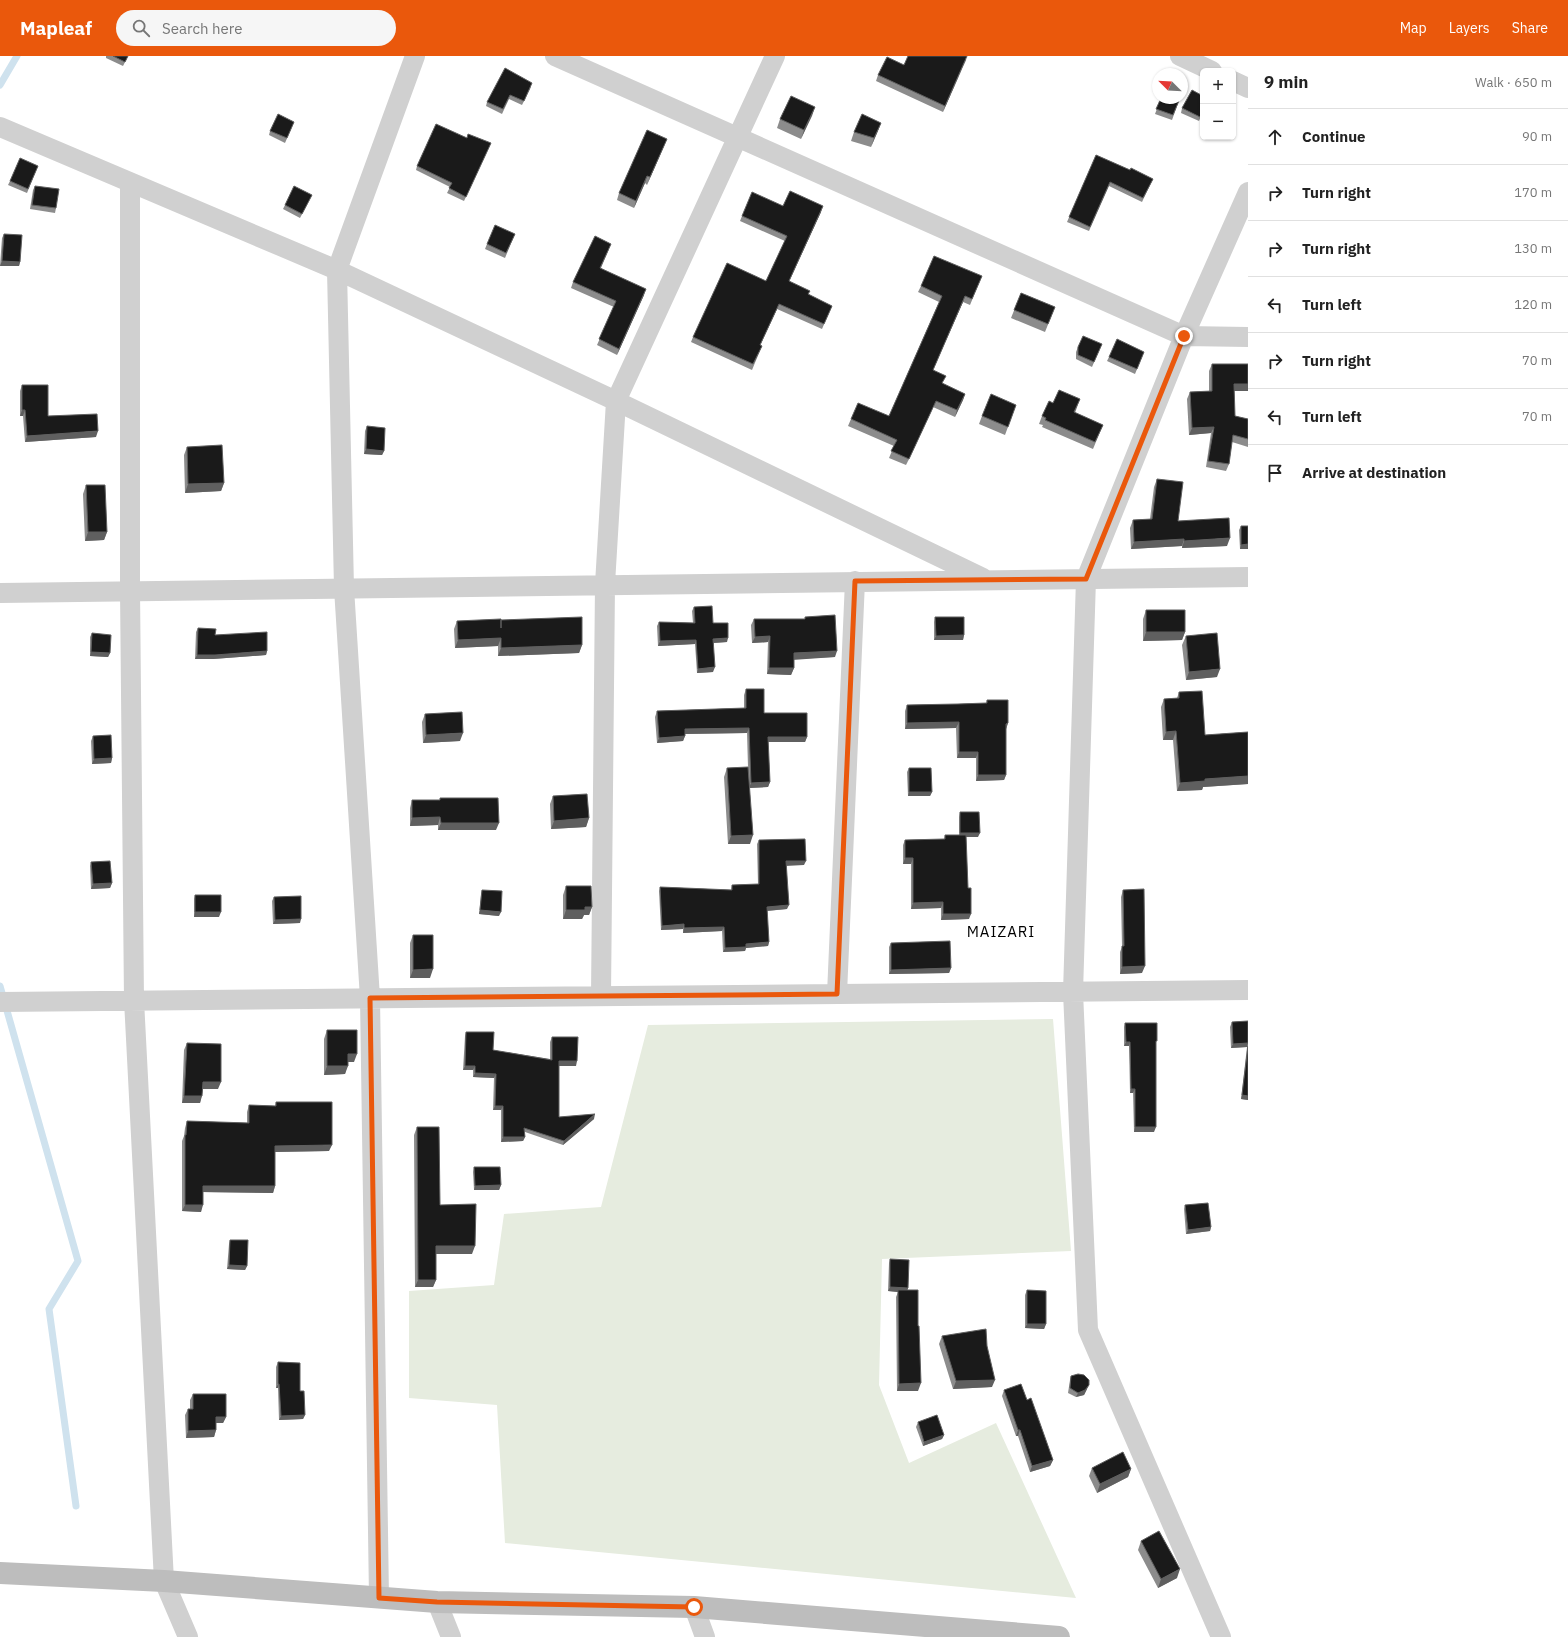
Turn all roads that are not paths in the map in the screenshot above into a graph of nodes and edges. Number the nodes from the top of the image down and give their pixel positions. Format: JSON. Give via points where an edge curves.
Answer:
{"nodes":[{"id":1,"x":415,"y":56,"type":"edge"},
{"id":2,"x":555,"y":56,"type":"edge"},
{"id":3,"x":775,"y":56,"type":"edge"},
{"id":4,"x":1180,"y":56,"type":"edge"},
{"id":5,"x":1206,"y":68,"type":"edge"},
{"id":6,"x":1236,"y":82,"type":"edge"},
{"id":7,"x":1248,"y":88,"type":"edge"},
{"id":8,"x":0,"y":127,"type":"edge"},
{"id":9,"x":738,"y":138,"type":"junction"},
{"id":10,"x":130,"y":183,"type":"junction"},
{"id":11,"x":1248,"y":192,"type":"edge"},
{"id":12,"x":337,"y":270,"type":"junction"},
{"id":13,"x":1184,"y":336,"type":"junction"},
{"id":14,"x":1248,"y":337,"type":"edge"},
{"id":15,"x":616,"y":401,"type":"junction"},
{"id":16,"x":1248,"y":577,"type":"edge"},
{"id":17,"x":1086,"y":579,"type":"junction"},
{"id":18,"x":987,"y":580,"type":"junction"},
{"id":19,"x":855,"y":581,"type":"junction"},
{"id":20,"x":605,"y":584,"type":"junction"},
{"id":21,"x":344,"y":588,"type":"junction"},
{"id":22,"x":130,"y":590,"type":"junction"},
{"id":23,"x":0,"y":593,"type":"edge"},
{"id":24,"x":1248,"y":990,"type":"edge"},
{"id":25,"x":1073,"y":992,"type":"junction"},
{"id":26,"x":837,"y":994,"type":"junction"},
{"id":27,"x":601,"y":996,"type":"junction"},
{"id":28,"x":370,"y":998,"type":"junction"},
{"id":29,"x":134,"y":1000,"type":"junction"},
{"id":30,"x":0,"y":1002,"type":"edge"},
{"id":31,"x":0,"y":1573,"type":"edge"},
{"id":32,"x":164,"y":1581,"type":"junction"},
{"id":33,"x":379,"y":1598,"type":"junction"},
{"id":34,"x":437,"y":1602,"type":"junction"},
{"id":35,"x":694,"y":1607,"type":"junction"},
{"id":36,"x":959,"y":1633,"type":"edge"},
{"id":37,"x":188,"y":1637,"type":"edge"},
{"id":38,"x":451,"y":1637,"type":"edge"},
{"id":39,"x":705,"y":1637,"type":"edge"},
{"id":40,"x":1059,"y":1637,"type":"edge"},
{"id":41,"x":1221,"y":1637,"type":"edge"}],
"edges":[{"from":1,"to":12,"type":"street"},
{"from":2,"to":9,"type":"street"},
{"from":3,"to":9,"type":"street"},
{"from":4,"to":5,"type":"street"},
{"from":6,"to":7,"type":"street"},
{"from":8,"to":10,"type":"street"},
{"from":9,"to":13,"type":"street"},
{"from":9,"to":15,"type":"street"},
{"from":10,"to":12,"type":"street"},
{"from":10,"to":22,"type":"street"},
{"from":11,"to":13,"type":"street"},
{"from":12,"to":15,"type":"street"},
{"from":12,"to":21,"type":"street"},
{"from":13,"to":14,"type":"street"},
{"from":13,"to":17,"type":"street"},
{"from":15,"to":18,"type":"street"},
{"from":15,"to":20,"type":"street"},
{"from":16,"to":17,"type":"street"},
{"from":17,"to":18,"type":"street"},
{"from":17,"to":25,"type":"street"},
{"from":18,"to":19,"type":"street"},
{"from":19,"to":20,"type":"street"},
{"from":19,"to":26,"type":"street"},
{"from":20,"to":21,"type":"street"},
{"from":20,"to":27,"type":"street"},
{"from":21,"to":22,"type":"street"},
{"from":21,"to":28,"type":"street"},
{"from":22,"to":23,"type":"street"},
{"from":22,"to":29,"type":"street"},
{"from":24,"to":25,"type":"street"},
{"from":25,"to":26,"type":"street"},
{"from":25,"to":41,"type":"street","via":[[1088,1330]]},
{"from":26,"to":27,"type":"street"},
{"from":27,"to":28,"type":"street"},
{"from":28,"to":29,"type":"street"},
{"from":28,"to":33,"type":"street"},
{"from":29,"to":30,"type":"street"},
{"from":29,"to":32,"type":"street"},
{"from":31,"to":32,"type":"main road"},
{"from":32,"to":33,"type":"main road"},
{"from":32,"to":37,"type":"street"},
{"from":33,"to":34,"type":"main road"},
{"from":34,"to":35,"type":"main road"},
{"from":34,"to":38,"type":"street"},
{"from":35,"to":36,"type":"main road"},
{"from":35,"to":39,"type":"street"},
{"from":36,"to":40,"type":"main road"}]}
